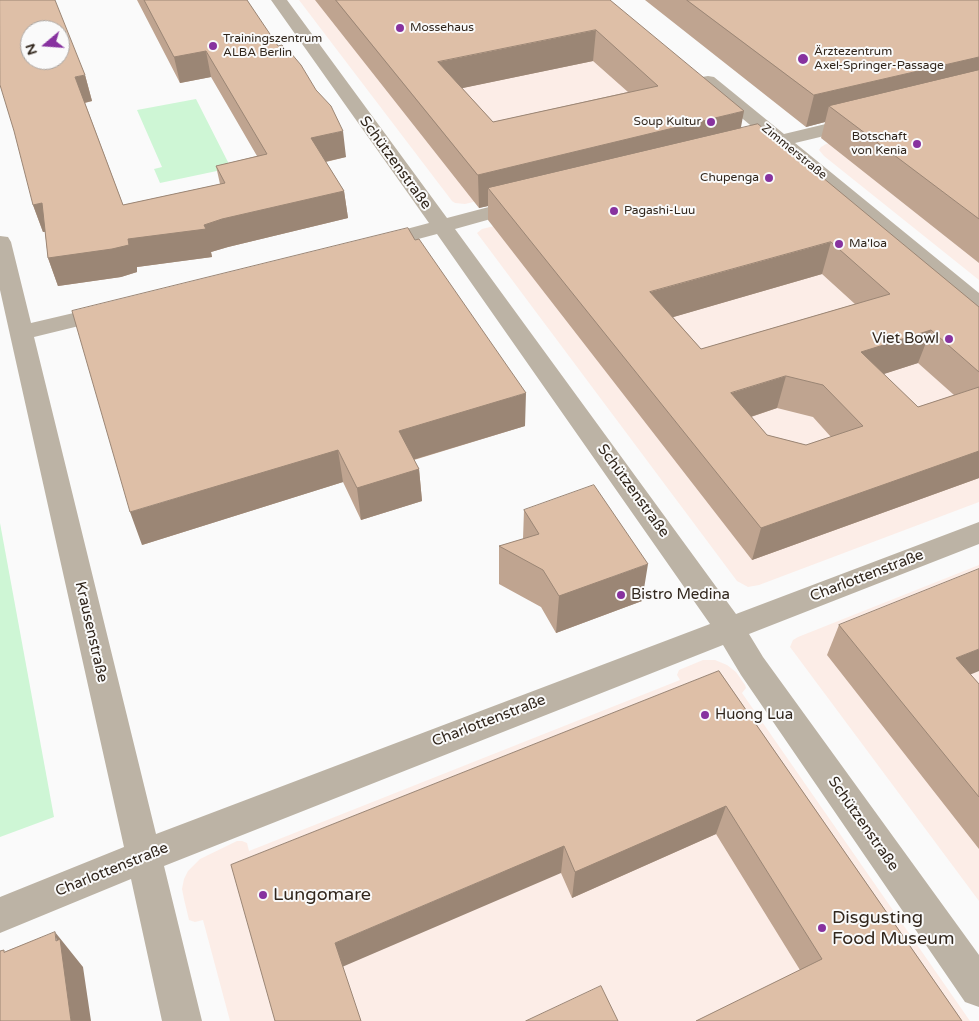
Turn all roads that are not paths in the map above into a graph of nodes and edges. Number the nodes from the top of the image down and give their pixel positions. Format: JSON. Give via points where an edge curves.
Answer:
{"nodes":[{"id":1,"x":279,"y":0,"type":"edge"},
{"id":2,"x":696,"y":72,"type":"edge"},
{"id":3,"x":878,"y":117,"type":"edge"},
{"id":4,"x":781,"y":141,"type":"junction"},
{"id":5,"x":726,"y":154,"type":"edge"},
{"id":6,"x":540,"y":200,"type":"edge"},
{"id":7,"x":441,"y":226,"type":"junction"},
{"id":8,"x":0,"y":242,"type":"edge"},
{"id":9,"x":355,"y":249,"type":"edge"},
{"id":10,"x":979,"y":304,"type":"edge"},
{"id":11,"x":128,"y":307,"type":"edge"},
{"id":12,"x":22,"y":333,"type":"junction"},
{"id":13,"x":979,"y":533,"type":"edge"},
{"id":14,"x":730,"y":629,"type":"junction"},
{"id":15,"x":143,"y":857,"type":"junction"},
{"id":16,"x":0,"y":915,"type":"edge"},
{"id":17,"x":979,"y":988,"type":"edge"},
{"id":18,"x":182,"y":1021,"type":"edge"}],
"edges":[{"from":1,"to":7,"type":"street","name":"Schützenstraße"},
{"from":2,"to":4,"type":"street","name":"Zimmerstraße"},
{"from":3,"to":4,"type":"street"},
{"from":4,"to":5,"type":"street"},
{"from":4,"to":10,"type":"street","name":"Zimmerstraße"},
{"from":6,"to":7,"type":"street"},
{"from":7,"to":9,"type":"street"},
{"from":7,"to":14,"type":"street","name":"Schützenstraße"},
{"from":8,"to":12,"type":"street","name":"Krausenstraße"},
{"from":11,"to":12,"type":"street"},
{"from":12,"to":15,"type":"street","name":"Krausenstraße"},
{"from":13,"to":14,"type":"street","name":"Charlottenstraße"},
{"from":14,"to":15,"type":"street","name":"Charlottenstraße"},
{"from":14,"to":17,"type":"street","name":"Schützenstraße","via":[[752,666]]},
{"from":15,"to":16,"type":"street","name":"Charlottenstraße"},
{"from":15,"to":18,"type":"street","name":"Krausenstraße"}]}
